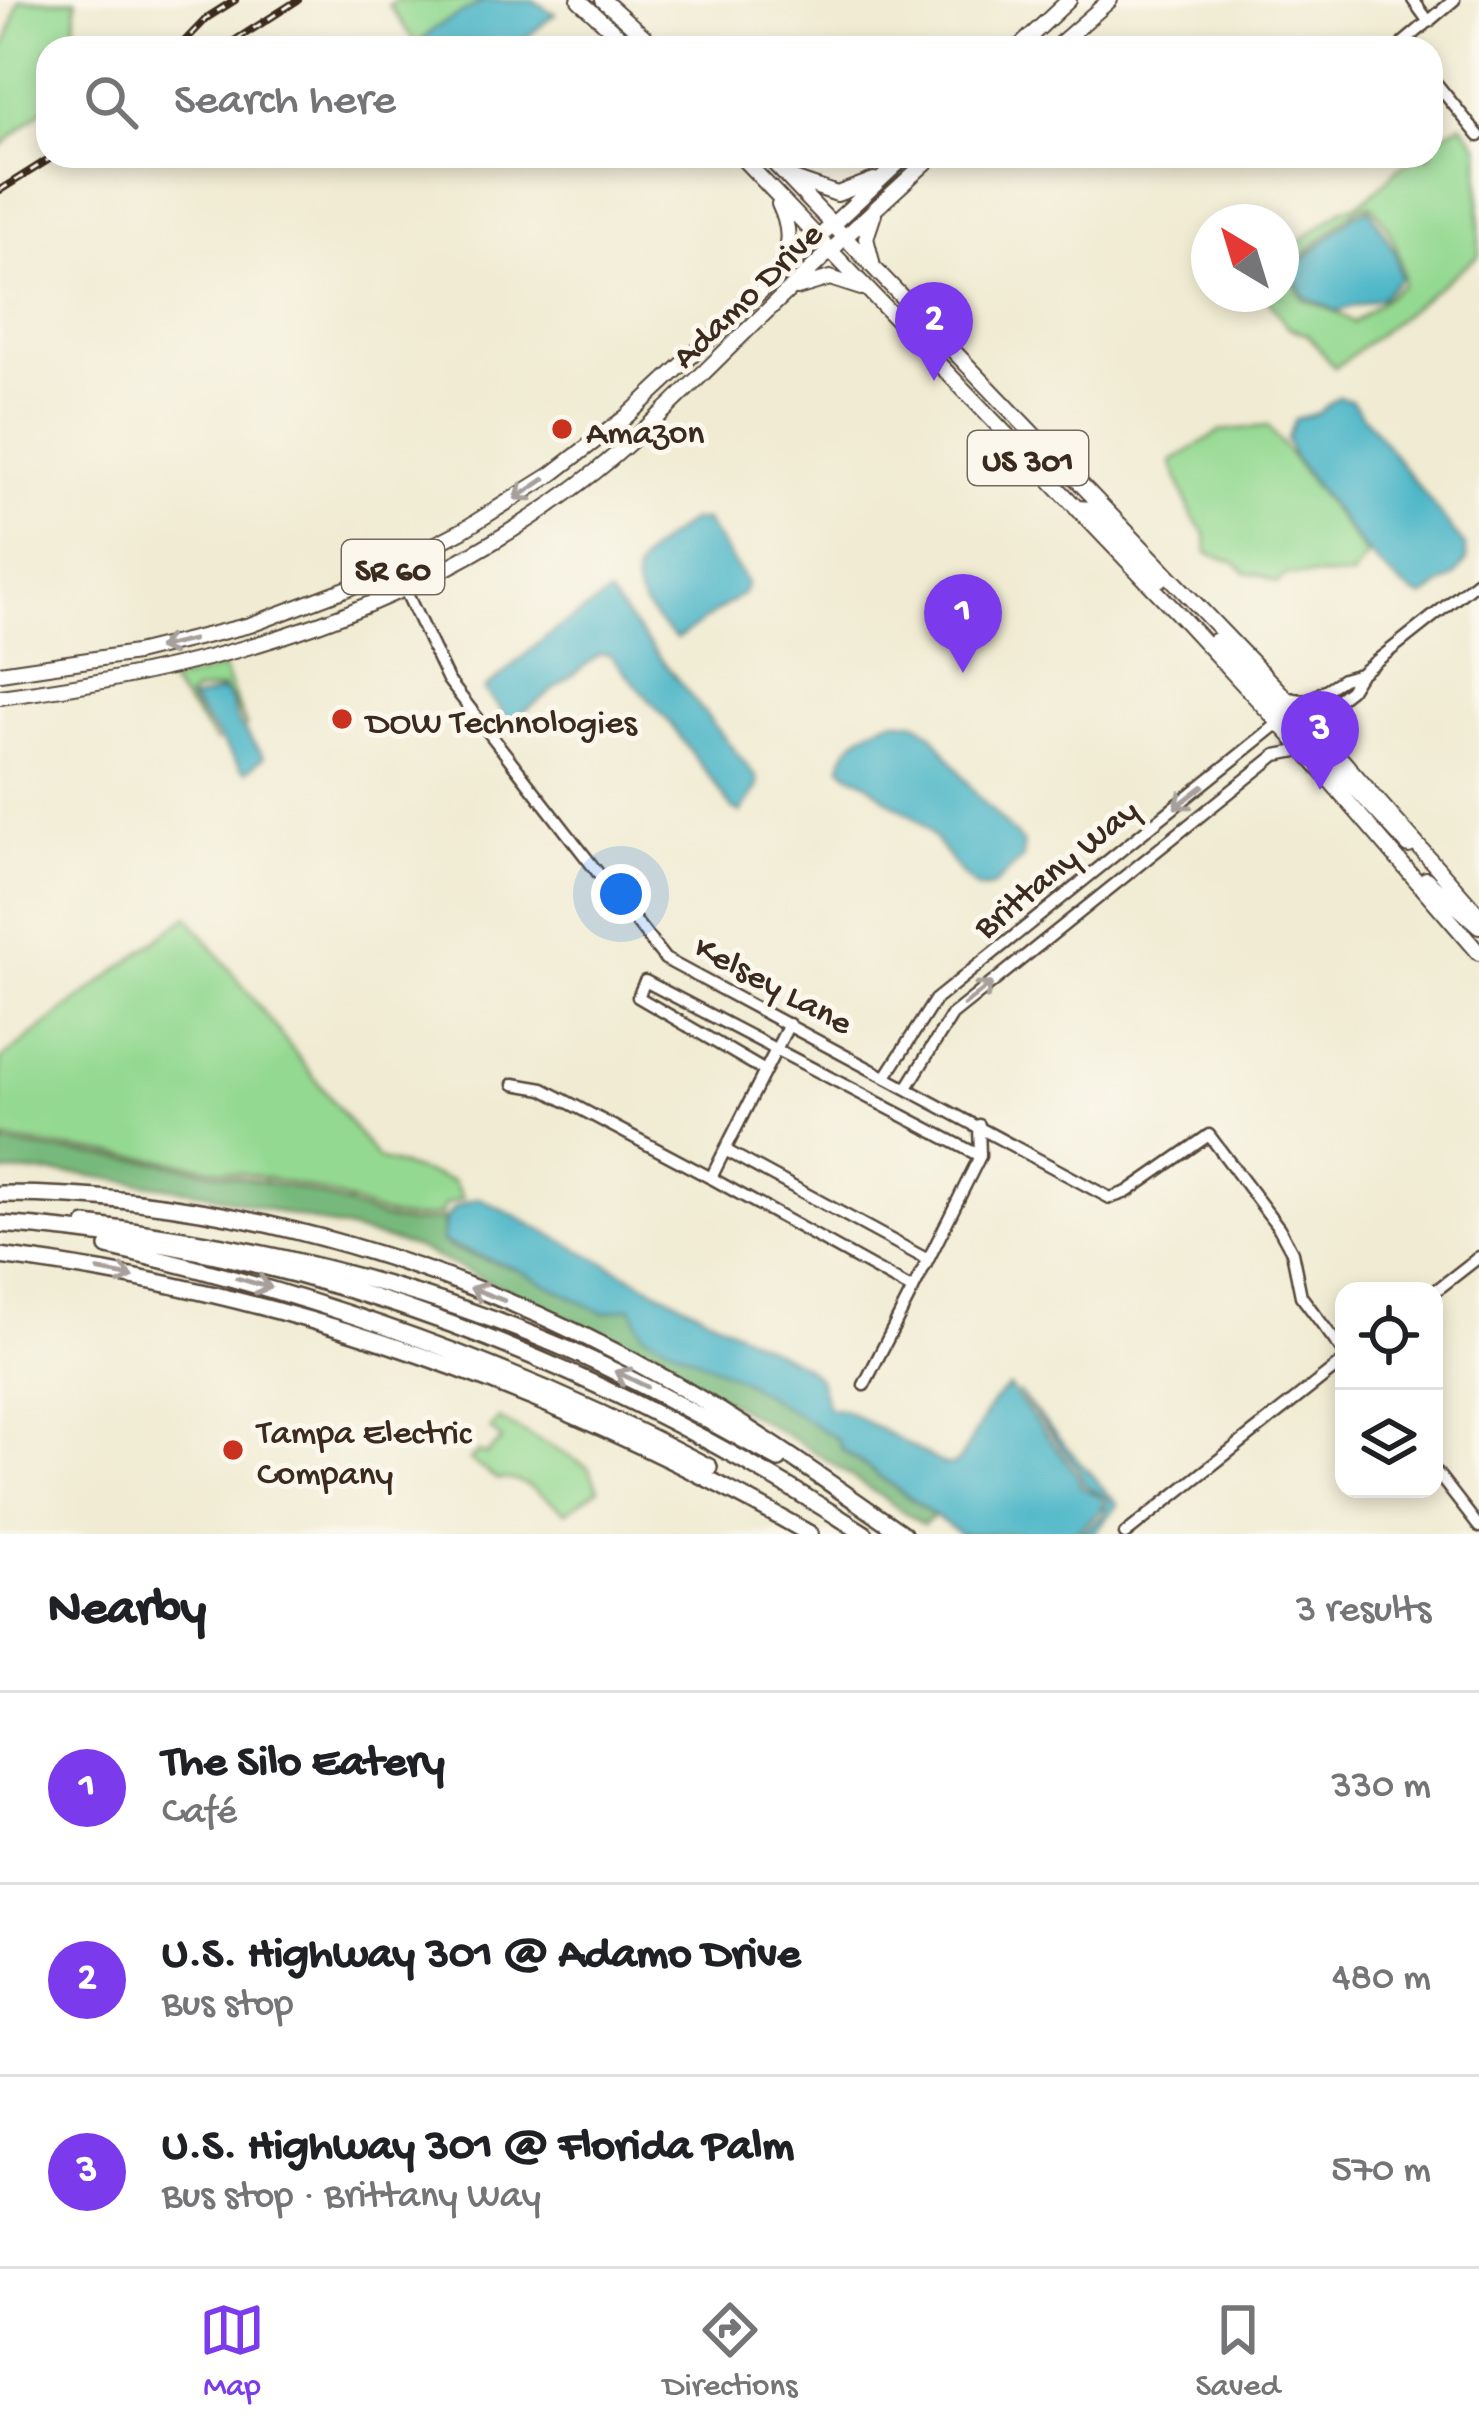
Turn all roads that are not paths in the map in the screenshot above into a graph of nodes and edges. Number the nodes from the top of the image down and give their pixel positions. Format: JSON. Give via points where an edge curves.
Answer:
{"nodes":[{"id":1,"x":579,"y":0,"type":"edge"},
{"id":2,"x":603,"y":0,"type":"edge"},
{"id":3,"x":1070,"y":0,"type":"edge"},
{"id":4,"x":1109,"y":0,"type":"edge"},
{"id":5,"x":1413,"y":0,"type":"edge"},
{"id":6,"x":1454,"y":0,"type":"edge"},
{"id":7,"x":1429,"y":22,"type":"junction"},
{"id":8,"x":619,"y":36,"type":"edge"},
{"id":9,"x":644,"y":36,"type":"edge"},
{"id":10,"x":1031,"y":36,"type":"edge"},
{"id":11,"x":1068,"y":36,"type":"edge"},
{"id":12,"x":1415,"y":36,"type":"edge"},
{"id":13,"x":1443,"y":92,"type":"edge"},
{"id":14,"x":1479,"y":136,"type":"edge"},
{"id":15,"x":752,"y":168,"type":"edge"},
{"id":16,"x":778,"y":168,"type":"edge"},
{"id":17,"x":893,"y":168,"type":"edge"},
{"id":18,"x":920,"y":168,"type":"edge"},
{"id":19,"x":785,"y":175,"type":"junction"},
{"id":20,"x":884,"y":176,"type":"junction"},
{"id":21,"x":772,"y":189,"type":"junction"},
{"id":22,"x":876,"y":210,"type":"junction"},
{"id":23,"x":832,"y":225,"type":"junction"},
{"id":24,"x":818,"y":238,"type":"junction"},
{"id":25,"x":845,"y":238,"type":"junction"},
{"id":26,"x":830,"y":251,"type":"junction"},
{"id":27,"x":877,"y":272,"type":"junction"},
{"id":28,"x":771,"y":283,"type":"junction"},
{"id":29,"x":792,"y":290,"type":"junction"},
{"id":30,"x":872,"y":294,"type":"junction"},
{"id":31,"x":1076,"y":508,"type":"junction"},
{"id":32,"x":394,"y":567,"type":"junction"},
{"id":33,"x":1479,"y":580,"type":"edge"},
{"id":34,"x":1178,"y":584,"type":"junction"},
{"id":35,"x":404,"y":588,"type":"junction"},
{"id":36,"x":1185,"y":621,"type":"junction"},
{"id":37,"x":0,"y":673,"type":"edge"},
{"id":38,"x":1360,"y":674,"type":"junction"},
{"id":39,"x":0,"y":697,"type":"edge"},
{"id":40,"x":1286,"y":698,"type":"junction"},
{"id":41,"x":1310,"y":722,"type":"junction"},
{"id":42,"x":1279,"y":723,"type":"junction"},
{"id":43,"x":1304,"y":750,"type":"junction"},
{"id":44,"x":1160,"y":820,"type":"junction"},
{"id":45,"x":1370,"y":826,"type":"junction"},
{"id":46,"x":1172,"y":836,"type":"junction"},
{"id":47,"x":1435,"y":864,"type":"junction"},
{"id":48,"x":1479,"y":915,"type":"edge"},
{"id":49,"x":1037,"y":919,"type":"junction"},
{"id":50,"x":1479,"y":926,"type":"edge"},
{"id":51,"x":1051,"y":936,"type":"junction"},
{"id":52,"x":1476,"y":947,"type":"edge"},
{"id":53,"x":789,"y":1024,"type":"junction"},
{"id":54,"x":776,"y":1050,"type":"junction"},
{"id":55,"x":765,"y":1071,"type":"junction"},
{"id":56,"x":887,"y":1075,"type":"junction"},
{"id":57,"x":514,"y":1084,"type":"dead end"},
{"id":58,"x":908,"y":1086,"type":"junction"},
{"id":59,"x":979,"y":1125,"type":"junction"},
{"id":60,"x":725,"y":1150,"type":"junction"},
{"id":61,"x":980,"y":1156,"type":"junction"},
{"id":62,"x":711,"y":1178,"type":"junction"},
{"id":63,"x":0,"y":1194,"type":"edge"},
{"id":64,"x":0,"y":1222,"type":"edge"},
{"id":65,"x":19,"y":1225,"type":"junction"},
{"id":66,"x":0,"y":1256,"type":"edge"},
{"id":67,"x":1479,"y":1257,"type":"edge"},
{"id":68,"x":928,"y":1260,"type":"junction"},
{"id":69,"x":1443,"y":1285,"type":"edge"},
{"id":70,"x":913,"y":1290,"type":"junction"},
{"id":71,"x":1335,"y":1345,"type":"edge"},
{"id":72,"x":1335,"y":1364,"type":"edge"},
{"id":73,"x":864,"y":1385,"type":"dead end"},
{"id":74,"x":810,"y":1470,"type":"junction"},
{"id":75,"x":1443,"y":1481,"type":"edge"},
{"id":76,"x":1479,"y":1527,"type":"edge"},
{"id":77,"x":813,"y":1534,"type":"edge"},
{"id":78,"x":865,"y":1534,"type":"edge"},
{"id":79,"x":903,"y":1534,"type":"edge"},
{"id":80,"x":1124,"y":1534,"type":"edge"}],
"edges":[{"from":1,"to":8,"type":"main road"},
{"from":2,"to":9,"type":"main road"},
{"from":3,"to":10,"type":"main road"},
{"from":4,"to":11,"type":"main road"},
{"from":5,"to":7,"type":"street"},
{"from":6,"to":7,"type":"street"},
{"from":7,"to":12,"type":"street"},
{"from":13,"to":14,"type":"street"},
{"from":15,"to":21,"type":"main road","number":"US 301"},
{"from":16,"to":19,"type":"main road","number":"US 301"},
{"from":17,"to":20,"type":"main road","name":"Adamo Drive","number":"SR 60"},
{"from":18,"to":22,"type":"main road","name":"Adamo Drive"},
{"from":19,"to":20,"type":"main road","via":[[837,194]]},
{"from":19,"to":23,"type":"main road","number":"US 301"},
{"from":20,"to":23,"type":"main road","name":"Adamo Drive","number":"SR 60"},
{"from":21,"to":24,"type":"main road","number":"US 301"},
{"from":21,"to":28,"type":"main road","via":[[790,241]]},
{"from":22,"to":25,"type":"main road","name":"Adamo Drive"},
{"from":22,"to":27,"type":"main road","via":[[866,238]]},
{"from":23,"to":24,"type":"main road","name":"Adamo Drive","number":"SR 60"},
{"from":23,"to":25,"type":"main road","number":"US 301"},
{"from":24,"to":26,"type":"main road","number":"US 301"},
{"from":24,"to":28,"type":"main road","name":"Adamo Drive","number":"SR 60"},
{"from":25,"to":26,"type":"main road","name":"Adamo Drive"},
{"from":25,"to":27,"type":"main road","number":"US 301"},
{"from":26,"to":29,"type":"main road","name":"Adamo Drive","number":"SR 60"},
{"from":26,"to":30,"type":"main road","number":"US 301"},
{"from":27,"to":34,"type":"main road","number":"US 301"},
{"from":28,"to":32,"type":"main road","name":"Adamo Drive","number":"SR 60","one_way":true,"via":[[579,454]]},
{"from":29,"to":30,"type":"main road","via":[[830,278]]},
{"from":29,"to":35,"type":"main road","name":"Adamo Drive","number":"SR 60","via":[[593,473],[524,523]]},
{"from":30,"to":31,"type":"main road","number":"US 301"},
{"from":31,"to":34,"type":"main road","via":[[1094,509],[1160,579]]},
{"from":31,"to":36,"type":"main road","number":"US 301"},
{"from":32,"to":35,"type":"street","name":"Kelsey Lane"},
{"from":32,"to":37,"type":"main road","name":"Adamo Drive","number":"SR 60","one_way":true,"via":[[210,636]]},
{"from":33,"to":38,"type":"street"},
{"from":34,"to":40,"type":"main road","number":"US 301"},
{"from":35,"to":39,"type":"main road","name":"Adamo Drive","number":"SR 60","via":[[216,658]]},
{"from":35,"to":53,"type":"street","name":"Kelsey Lane","via":[[448,680],[665,958]]},
{"from":36,"to":41,"type":"main road","via":[[1285,711]]},
{"from":36,"to":42,"type":"main road","number":"US 301"},
{"from":38,"to":40,"type":"street","via":[[1308,701]]},
{"from":38,"to":41,"type":"street"},
{"from":40,"to":41,"type":"main road","number":"US 301"},
{"from":41,"to":47,"type":"main road","number":"US 301"},
{"from":42,"to":43,"type":"main road","number":"US 301"},
{"from":42,"to":44,"type":"street","name":"Brittany Way","one_way":true},
{"from":42,"to":47,"type":"main road","via":[[1296,728]]},
{"from":43,"to":45,"type":"main road","number":"US 301"},
{"from":43,"to":46,"type":"street","name":"Brittany Way","via":[[1276,754]]},
{"from":44,"to":46,"type":"street"},
{"from":44,"to":49,"type":"street","name":"Brittany Way"},
{"from":45,"to":50,"type":"main road"},
{"from":45,"to":52,"type":"main road","number":"US 301"},
{"from":46,"to":51,"type":"street","name":"Brittany Way"},
{"from":47,"to":48,"type":"main road","number":"US 301"},
{"from":49,"to":51,"type":"street"},
{"from":49,"to":56,"type":"street","name":"Brittany Way","via":[[935,1000]]},
{"from":58,"to":51,"type":"street","name":"Brittany Way","one_way":true,"via":[[952,1015]]},
{"from":53,"to":54,"type":"street"},
{"from":53,"to":56,"type":"street","name":"Kelsey Lane"},
{"from":54,"to":55,"type":"street"},
{"from":54,"to":55,"type":"street","via":[[646,982],[638,997]]},
{"from":54,"to":61,"type":"street"},
{"from":55,"to":60,"type":"street"},
{"from":56,"to":58,"type":"street","name":"Kelsey Lane"},
{"from":57,"to":62,"type":"street","via":[[543,1089]]},
{"from":58,"to":59,"type":"street","name":"Kelsey Lane"},
{"from":59,"to":61,"type":"street"},
{"from":59,"to":71,"type":"street","name":"Kelsey Lane","via":[[1110,1198],[1209,1135],[1279,1228],[1300,1296]]},
{"from":60,"to":62,"type":"street"},
{"from":60,"to":68,"type":"street"},
{"from":61,"to":68,"type":"street"},
{"from":62,"to":70,"type":"street"},
{"from":74,"to":63,"type":"highway","one_way":true,"via":[[583,1335],[391,1259],[206,1215]]},
{"from":64,"to":65,"type":"highway"},
{"from":74,"to":64,"type":"highway","one_way":true,"via":[[574,1352],[355,1274],[144,1232],[27,1217]]},
{"from":65,"to":77,"type":"highway","one_way":true,"via":[[234,1277],[459,1354],[669,1446],[796,1516]]},
{"from":65,"to":78,"type":"highway","via":[[200,1252],[410,1308],[625,1399]]},
{"from":66,"to":77,"type":"highway","one_way":true,"via":[[195,1290],[415,1351],[503,1383]]},
{"from":67,"to":69,"type":"street"},
{"from":68,"to":70,"type":"street"},
{"from":70,"to":73,"type":"street"},
{"from":72,"to":80,"type":"street"},
{"from":74,"to":79,"type":"highway"},
{"from":75,"to":76,"type":"street"}]}
